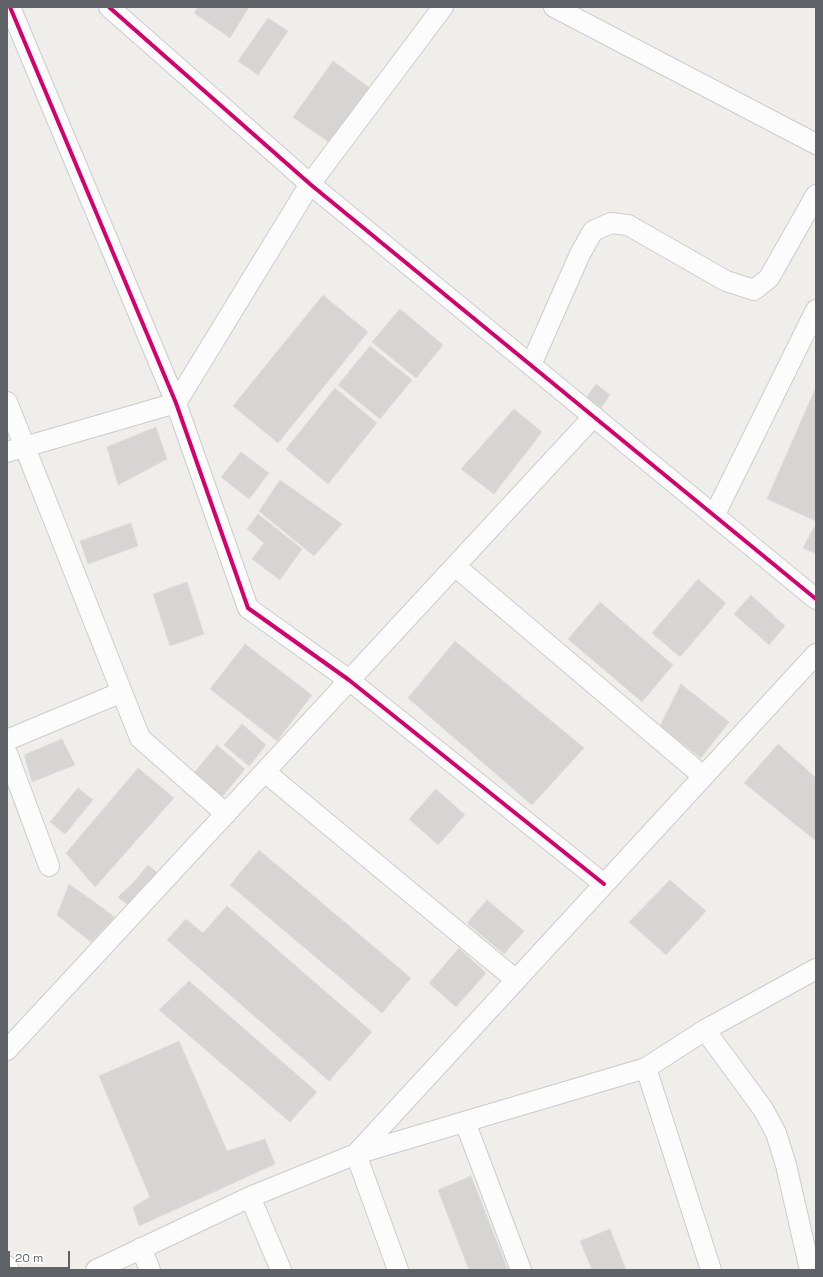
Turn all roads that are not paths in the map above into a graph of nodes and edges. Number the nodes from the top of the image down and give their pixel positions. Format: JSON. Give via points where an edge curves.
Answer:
{"nodes":[{"id":1,"x":10,"y":7,"type":"edge"},
{"id":2,"x":109,"y":7,"type":"edge"},
{"id":3,"x":443,"y":7,"type":"edge"},
{"id":4,"x":554,"y":7,"type":"edge"},
{"id":5,"x":816,"y":144,"type":"edge"},
{"id":6,"x":310,"y":184,"type":"junction"},
{"id":7,"x":816,"y":195,"type":"edge"},
{"id":8,"x":816,"y":310,"type":"edge"},
{"id":9,"x":531,"y":365,"type":"junction"},
{"id":10,"x":7,"y":402,"type":"edge"},
{"id":11,"x":176,"y":403,"type":"junction"},
{"id":12,"x":594,"y":416,"type":"junction"},
{"id":13,"x":16,"y":450,"type":"edge"},
{"id":14,"x":714,"y":516,"type":"junction"},
{"id":15,"x":455,"y":566,"type":"junction"},
{"id":16,"x":816,"y":599,"type":"edge"},
{"id":17,"x":816,"y":654,"type":"edge"},
{"id":18,"x":349,"y":680,"type":"junction"},
{"id":19,"x":122,"y":692,"type":"junction"},
{"id":20,"x":7,"y":740,"type":"edge"},
{"id":21,"x":7,"y":753,"type":"edge"},
{"id":22,"x":265,"y":772,"type":"junction"},
{"id":23,"x":703,"y":776,"type":"junction"},
{"id":24,"x":226,"y":814,"type":"junction"},
{"id":25,"x":49,"y":866,"type":"dead end"},
{"id":26,"x":604,"y":884,"type":"junction"},
{"id":27,"x":816,"y":969,"type":"edge"},
{"id":28,"x":516,"y":980,"type":"junction"},
{"id":29,"x":705,"y":1030,"type":"junction"},
{"id":30,"x":7,"y":1050,"type":"edge"},
{"id":31,"x":646,"y":1068,"type":"junction"},
{"id":32,"x":465,"y":1122,"type":"junction"},
{"id":33,"x":356,"y":1154,"type":"junction"},
{"id":34,"x":250,"y":1197,"type":"junction"},
{"id":35,"x":142,"y":1248,"type":"junction"},
{"id":36,"x":7,"y":1266,"type":"edge"},
{"id":37,"x":9,"y":1270,"type":"edge"},
{"id":38,"x":96,"y":1270,"type":"edge"},
{"id":39,"x":150,"y":1270,"type":"edge"},
{"id":40,"x":281,"y":1270,"type":"edge"},
{"id":41,"x":398,"y":1270,"type":"edge"},
{"id":42,"x":521,"y":1270,"type":"edge"},
{"id":43,"x":711,"y":1270,"type":"edge"},
{"id":44,"x":810,"y":1270,"type":"edge"}],
"edges":[{"from":1,"to":11,"type":"street"},
{"from":2,"to":6,"type":"street"},
{"from":3,"to":6,"type":"street"},
{"from":4,"to":5,"type":"street"},
{"from":6,"to":9,"type":"street"},
{"from":6,"to":11,"type":"street"},
{"from":7,"to":9,"type":"street","via":[[769,278],[754,290],[726,282],[628,225],[611,223],[593,231],[580,254]]},
{"from":8,"to":14,"type":"street"},
{"from":9,"to":12,"type":"street"},
{"from":10,"to":13,"type":"street"},
{"from":11,"to":13,"type":"street"},
{"from":11,"to":18,"type":"street","via":[[248,608]]},
{"from":12,"to":14,"type":"street"},
{"from":12,"to":15,"type":"street"},
{"from":13,"to":19,"type":"street"},
{"from":14,"to":16,"type":"street"},
{"from":15,"to":18,"type":"street"},
{"from":15,"to":23,"type":"street"},
{"from":17,"to":23,"type":"street"},
{"from":18,"to":22,"type":"street"},
{"from":18,"to":26,"type":"street"},
{"from":19,"to":20,"type":"street"},
{"from":19,"to":24,"type":"street","via":[[140,738]]},
{"from":21,"to":25,"type":"street"},
{"from":22,"to":24,"type":"street"},
{"from":22,"to":28,"type":"street"},
{"from":23,"to":26,"type":"street"},
{"from":24,"to":30,"type":"street"},
{"from":26,"to":28,"type":"street"},
{"from":27,"to":29,"type":"street"},
{"from":28,"to":33,"type":"street"},
{"from":29,"to":31,"type":"street"},
{"from":29,"to":44,"type":"street","via":[[763,1108],[776,1133]]},
{"from":31,"to":32,"type":"street"},
{"from":31,"to":43,"type":"street"},
{"from":32,"to":33,"type":"street"},
{"from":32,"to":42,"type":"street"},
{"from":33,"to":34,"type":"street"},
{"from":33,"to":41,"type":"street"},
{"from":34,"to":35,"type":"street"},
{"from":34,"to":40,"type":"street"},
{"from":35,"to":38,"type":"street"},
{"from":35,"to":39,"type":"street"},
{"from":36,"to":37,"type":"street"}]}
